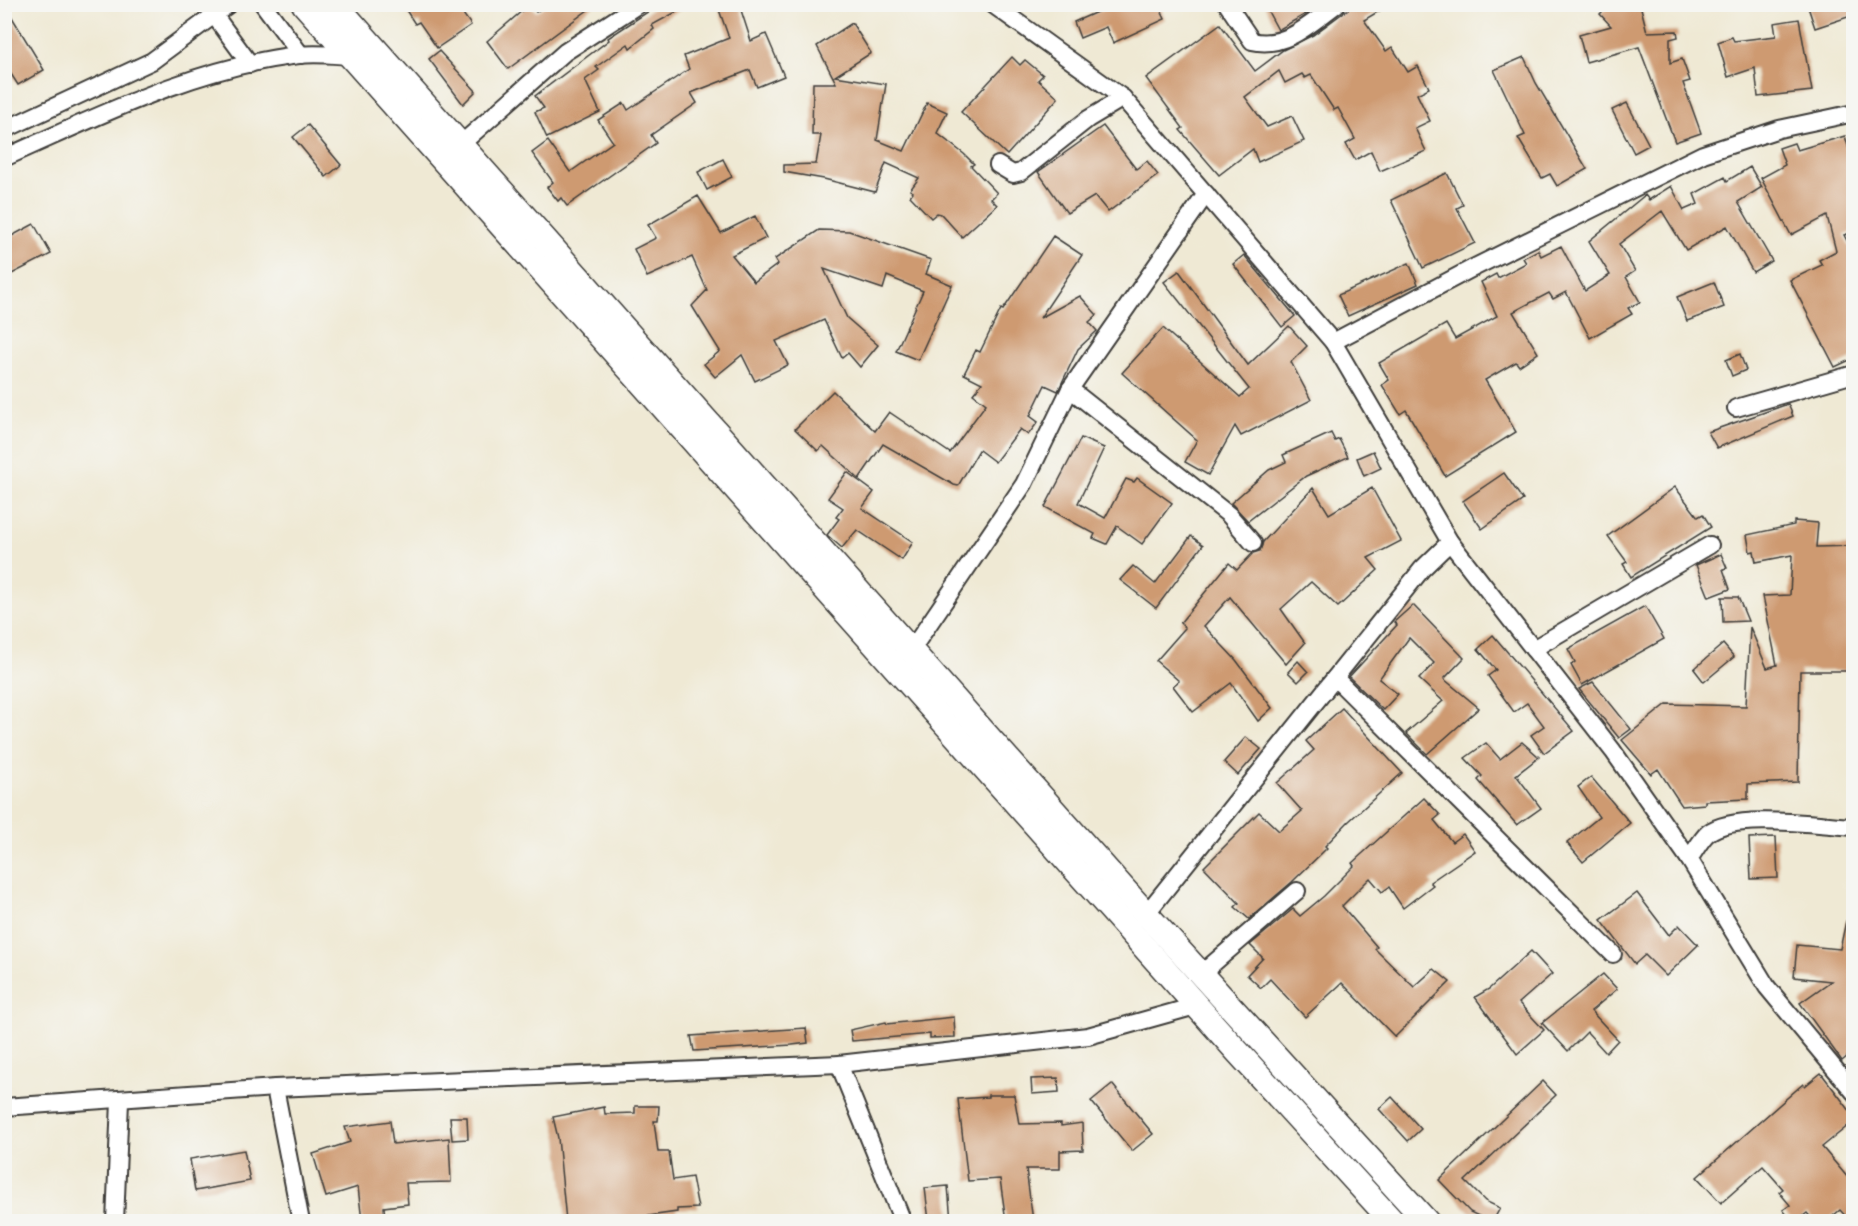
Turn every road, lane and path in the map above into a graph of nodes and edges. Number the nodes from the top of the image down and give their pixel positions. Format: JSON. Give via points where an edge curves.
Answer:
{"nodes":[{"id":1,"x":229,"y":4,"type":"edge"},
{"id":2,"x":263,"y":4,"type":"edge"},
{"id":3,"x":304,"y":4,"type":"edge"},
{"id":4,"x":335,"y":4,"type":"edge"},
{"id":5,"x":639,"y":4,"type":"edge"},
{"id":6,"x":992,"y":4,"type":"edge"},
{"id":7,"x":1227,"y":4,"type":"edge"},
{"id":8,"x":1337,"y":4,"type":"edge"},
{"id":9,"x":214,"y":15,"type":"junction"},
{"id":10,"x":301,"y":55,"type":"junction"},
{"id":11,"x":350,"y":56,"type":"junction"},
{"id":12,"x":250,"y":63,"type":"junction"},
{"id":13,"x":1123,"y":98,"type":"junction"},
{"id":14,"x":1854,"y":113,"type":"edge"},
{"id":15,"x":4,"y":130,"type":"edge"},
{"id":16,"x":460,"y":145,"type":"junction"},
{"id":17,"x":4,"y":158,"type":"edge"},
{"id":18,"x":998,"y":165,"type":"dead end"},
{"id":19,"x":1206,"y":194,"type":"junction"},
{"id":20,"x":1333,"y":342,"type":"junction"},
{"id":21,"x":1854,"y":374,"type":"edge"},
{"id":22,"x":1070,"y":389,"type":"junction"},
{"id":23,"x":1736,"y":408,"type":"dead end"},
{"id":24,"x":1450,"y":542,"type":"junction"},
{"id":25,"x":1253,"y":543,"type":"dead end"},
{"id":26,"x":1710,"y":545,"type":"dead end"},
{"id":27,"x":912,"y":649,"type":"junction"},
{"id":28,"x":1533,"y":649,"type":"junction"},
{"id":29,"x":1335,"y":678,"type":"junction"},
{"id":30,"x":1854,"y":827,"type":"edge"},
{"id":31,"x":1689,"y":859,"type":"junction"},
{"id":32,"x":1297,"y":891,"type":"dead end"},
{"id":33,"x":1146,"y":914,"type":"junction"},
{"id":34,"x":1612,"y":954,"type":"dead end"},
{"id":35,"x":1201,"y":974,"type":"junction"},
{"id":36,"x":1199,"y":1005,"type":"junction"},
{"id":37,"x":839,"y":1064,"type":"junction"},
{"id":38,"x":275,"y":1088,"type":"junction"},
{"id":39,"x":1854,"y":1092,"type":"edge"},
{"id":40,"x":120,"y":1101,"type":"junction"},
{"id":41,"x":4,"y":1107,"type":"edge"},
{"id":42,"x":115,"y":1221,"type":"edge"},
{"id":43,"x":301,"y":1221,"type":"edge"},
{"id":44,"x":903,"y":1221,"type":"edge"},
{"id":45,"x":1393,"y":1221,"type":"edge"},
{"id":46,"x":1426,"y":1221,"type":"edge"}],
"edges":[{"from":1,"to":9,"type":"street"},
{"from":2,"to":10,"type":"street"},
{"from":3,"to":11,"type":"street"},
{"from":4,"to":16,"type":"street"},
{"from":5,"to":16,"type":"street","via":[[565,52]]},
{"from":6,"to":13,"type":"street"},
{"from":7,"to":8,"type":"street","via":[[1252,41],[1269,45],[1290,38]]},
{"from":9,"to":12,"type":"street"},
{"from":9,"to":15,"type":"street","via":[[152,61]]},
{"from":10,"to":11,"type":"street"},
{"from":10,"to":12,"type":"street"},
{"from":11,"to":36,"type":"street"},
{"from":12,"to":17,"type":"street","via":[[166,88]]},
{"from":13,"to":18,"type":"street","via":[[1088,119],[1021,172],[1013,174]]},
{"from":13,"to":19,"type":"street"},
{"from":14,"to":20,"type":"street","via":[[1779,129],[1703,154]]},
{"from":16,"to":27,"type":"street"},
{"from":19,"to":20,"type":"street"},
{"from":19,"to":22,"type":"street"},
{"from":20,"to":24,"type":"street"},
{"from":21,"to":23,"type":"street"},
{"from":22,"to":25,"type":"street","via":[[1229,515]]},
{"from":22,"to":27,"type":"street","via":[[1024,484]]},
{"from":24,"to":28,"type":"street"},
{"from":24,"to":29,"type":"street","via":[[1422,569]]},
{"from":26,"to":28,"type":"street"},
{"from":27,"to":33,"type":"street"},
{"from":28,"to":31,"type":"street"},
{"from":29,"to":33,"type":"street"},
{"from":29,"to":34,"type":"street"},
{"from":30,"to":31,"type":"street","via":[[1758,821],[1725,825],[1708,833]]},
{"from":31,"to":39,"type":"street","via":[[1767,987]]},
{"from":32,"to":35,"type":"street"},
{"from":33,"to":35,"type":"street"},
{"from":35,"to":46,"type":"street"},
{"from":36,"to":37,"type":"street","via":[[1088,1036]]},
{"from":36,"to":45,"type":"street"},
{"from":37,"to":38,"type":"street"},
{"from":37,"to":44,"type":"street"},
{"from":38,"to":40,"type":"street"},
{"from":38,"to":43,"type":"street"},
{"from":40,"to":41,"type":"street"},
{"from":40,"to":42,"type":"street"}]}
